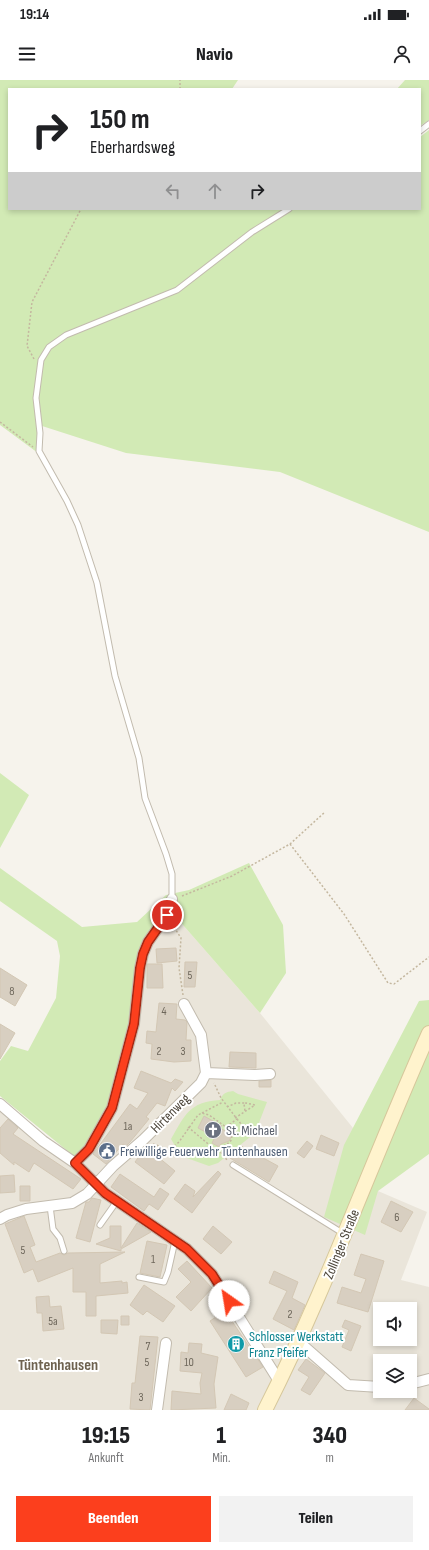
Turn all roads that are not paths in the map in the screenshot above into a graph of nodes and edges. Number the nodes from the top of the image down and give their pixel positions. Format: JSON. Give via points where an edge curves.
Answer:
{"nodes":[{"id":1,"x":429,"y":124,"type":"edge"},
{"id":2,"x":421,"y":130,"type":"edge"},
{"id":3,"x":287,"y":210,"type":"edge"},
{"id":4,"x":172,"y":899,"type":"joint"},
{"id":5,"x":184,"y":1004,"type":"road end"},
{"id":6,"x":429,"y":1033,"type":"edge"},
{"id":7,"x":270,"y":1074,"type":"dead end"},
{"id":8,"x":209,"y":1077,"type":"junction"},
{"id":9,"x":0,"y":1104,"type":"edge"},
{"id":10,"x":75,"y":1163,"type":"junction"},
{"id":11,"x":233,"y":1165,"type":"road end"},
{"id":12,"x":96,"y":1185,"type":"junction"},
{"id":13,"x":117,"y":1201,"type":"junction"},
{"id":14,"x":50,"y":1206,"type":"junction"},
{"id":15,"x":0,"y":1220,"type":"edge"},
{"id":16,"x":100,"y":1225,"type":"dead end"},
{"id":17,"x":345,"y":1234,"type":"junction"},
{"id":18,"x":175,"y":1241,"type":"junction"},
{"id":19,"x":64,"y":1251,"type":"dead end"},
{"id":20,"x":139,"y":1277,"type":"dead end"},
{"id":21,"x":299,"y":1342,"type":"junction"},
{"id":22,"x":166,"y":1343,"type":"dead end"},
{"id":23,"x":429,"y":1379,"type":"edge"},
{"id":24,"x":280,"y":1381,"type":"junction"},
{"id":25,"x":417,"y":1382,"type":"edge"},
{"id":26,"x":373,"y":1387,"type":"edge"},
{"id":27,"x":157,"y":1410,"type":"edge"},
{"id":28,"x":265,"y":1410,"type":"edge"}],
"edges":[{"from":1,"to":2,"type":"lane"},
{"from":3,"to":4,"type":"lane","via":[[252,232],[177,290],[77,330],[55,342],[41,360],[36,398],[40,433],[39,451],[78,525],[98,583],[115,676],[139,758],[145,798],[172,874]]},
{"from":4,"to":10,"type":"street","via":[[167,915],[148,942],[143,954],[134,1024],[112,1108],[89,1149]]},
{"from":5,"to":8,"type":"street","via":[[201,1036]]},
{"from":6,"to":17,"type":"main road","name":"Zollinger Straße"},
{"from":7,"to":8,"type":"street"},
{"from":8,"to":12,"type":"street","name":"Hirtenweg"},
{"from":9,"to":10,"type":"street","via":[[43,1141]]},
{"from":10,"to":12,"type":"street"},
{"from":11,"to":17,"type":"lane"},
{"from":12,"to":13,"type":"street"},
{"from":12,"to":14,"type":"street","name":"Hirtenweg","via":[[72,1203]]},
{"from":13,"to":16,"type":"lane"},
{"from":13,"to":18,"type":"street"},
{"from":14,"to":15,"type":"street","name":"Hirtenweg","via":[[7,1214]]},
{"from":14,"to":19,"type":"lane","via":[[53,1229],[60,1238]]},
{"from":17,"to":21,"type":"main road","name":"Zollinger Straße"},
{"from":18,"to":20,"type":"lane","via":[[164,1282]]},
{"from":18,"to":24,"type":"street","via":[[187,1249],[212,1274]]},
{"from":21,"to":24,"type":"main road","name":"Zollinger Straße"},
{"from":21,"to":26,"type":"street","via":[[348,1385]]},
{"from":22,"to":27,"type":"street"},
{"from":23,"to":25,"type":"street"},
{"from":24,"to":28,"type":"main road","name":"Zollinger Straße"}]}
